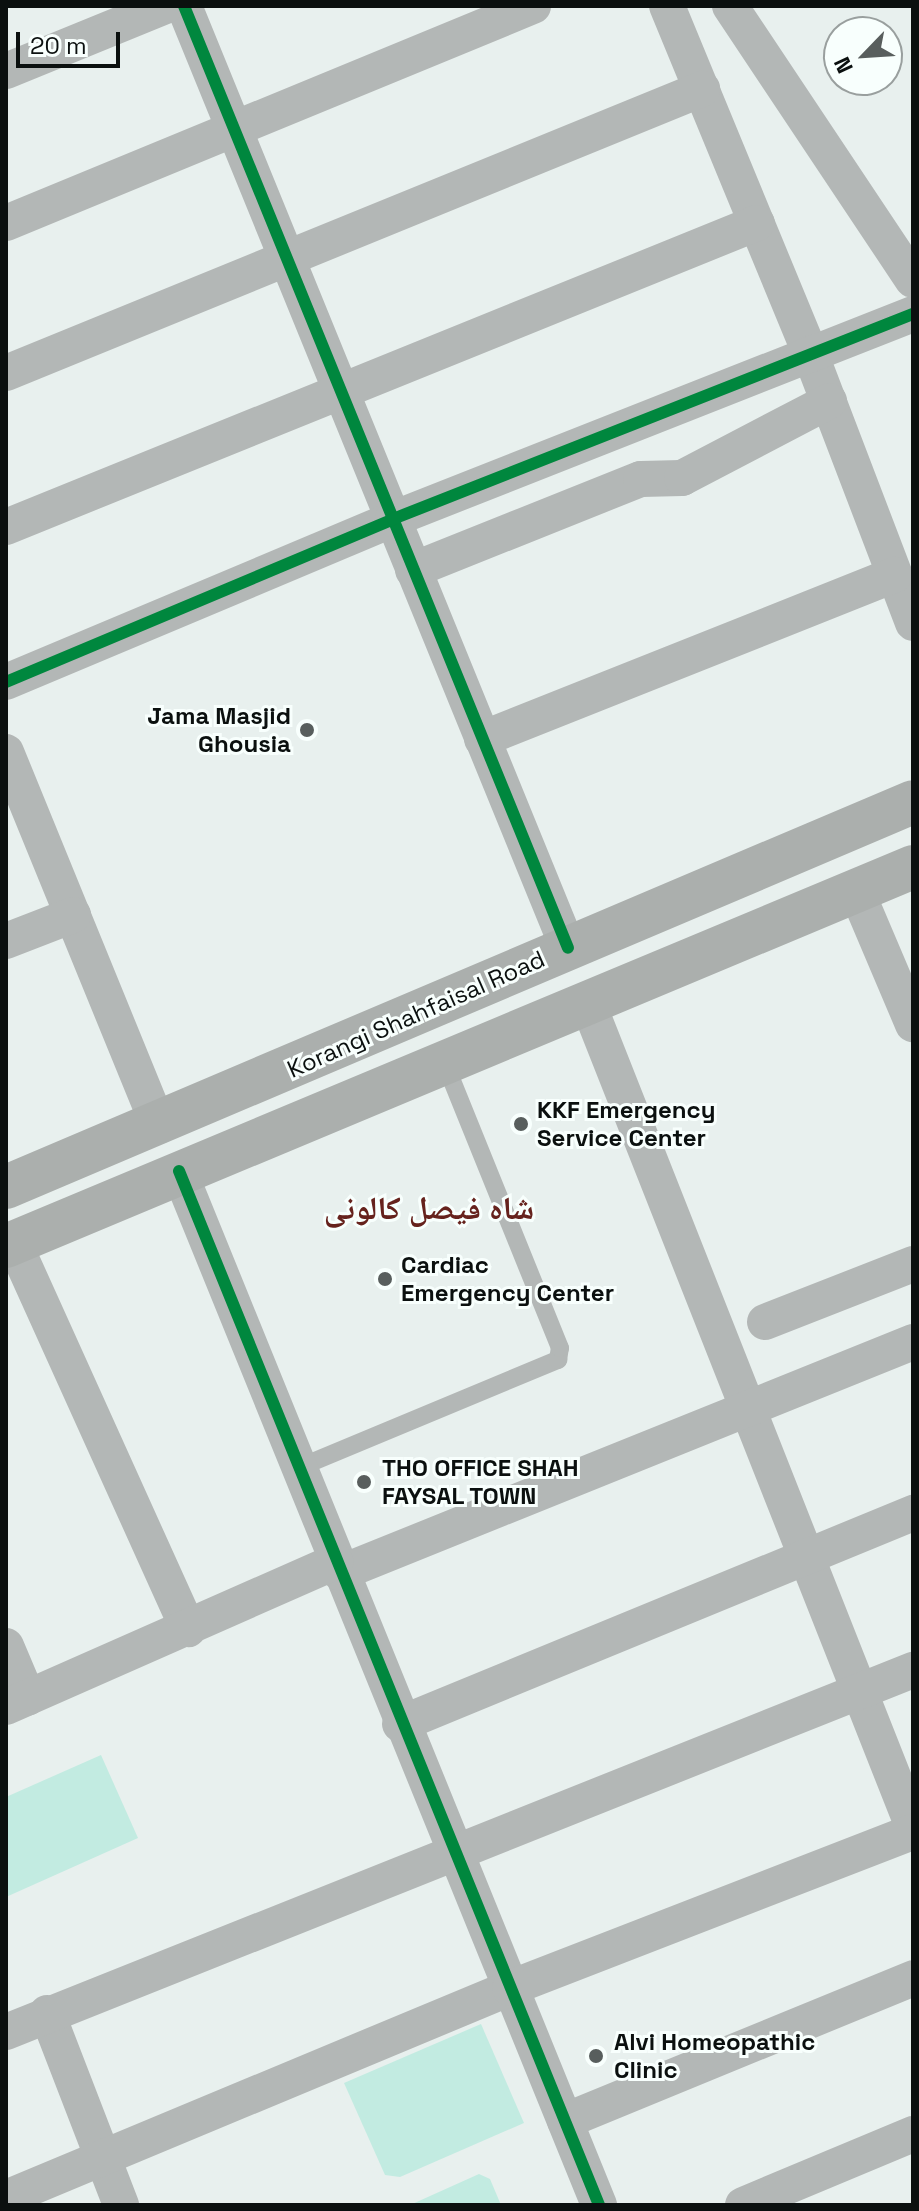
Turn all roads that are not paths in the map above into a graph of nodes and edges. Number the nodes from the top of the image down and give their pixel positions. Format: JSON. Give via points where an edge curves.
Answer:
{"nodes":[{"id":1,"x":165,"y":6,"type":"edge"},
{"id":2,"x":184,"y":6,"type":"edge"},
{"id":3,"x":533,"y":6,"type":"edge"},
{"id":4,"x":667,"y":6,"type":"edge"},
{"id":5,"x":730,"y":6,"type":"edge"},
{"id":6,"x":6,"y":71,"type":"edge"},
{"id":7,"x":702,"y":89,"type":"junction"},
{"id":8,"x":235,"y":131,"type":"junction"},
{"id":9,"x":6,"y":223,"type":"edge"},
{"id":10,"x":757,"y":223,"type":"junction"},
{"id":11,"x":286,"y":258,"type":"junction"},
{"id":12,"x":913,"y":280,"type":"edge"},
{"id":13,"x":913,"y":314,"type":"edge"},
{"id":14,"x":810,"y":353,"type":"junction"},
{"id":15,"x":6,"y":373,"type":"edge"},
{"id":16,"x":342,"y":393,"type":"junction"},
{"id":17,"x":829,"y":401,"type":"junction"},
{"id":18,"x":393,"y":519,"type":"junction"},
{"id":19,"x":6,"y":527,"type":"edge"},
{"id":20,"x":413,"y":570,"type":"junction"},
{"id":21,"x":895,"y":575,"type":"junction"},
{"id":22,"x":913,"y":623,"type":"edge"},
{"id":23,"x":6,"y":682,"type":"edge"},
{"id":24,"x":482,"y":739,"type":"junction"},
{"id":25,"x":6,"y":752,"type":"edge"},
{"id":26,"x":913,"y":802,"type":"edge"},
{"id":27,"x":913,"y":867,"type":"edge"},
{"id":28,"x":856,"y":890,"type":"junction"},
{"id":29,"x":73,"y":915,"type":"junction"},
{"id":30,"x":6,"y":941,"type":"edge"},
{"id":31,"x":568,"y":948,"type":"junction"},
{"id":32,"x":587,"y":1001,"type":"junction"},
{"id":33,"x":913,"y":1024,"type":"edge"},
{"id":34,"x":444,"y":1061,"type":"junction"},
{"id":35,"x":159,"y":1126,"type":"junction"},
{"id":36,"x":179,"y":1171,"type":"junction"},
{"id":37,"x":6,"y":1187,"type":"edge"},
{"id":38,"x":9,"y":1243,"type":"edge"},
{"id":39,"x":913,"y":1264,"type":"edge"},
{"id":40,"x":765,"y":1322,"type":"dead end"},
{"id":41,"x":913,"y":1342,"type":"edge"},
{"id":42,"x":746,"y":1411,"type":"junction"},
{"id":43,"x":298,"y":1468,"type":"junction"},
{"id":44,"x":913,"y":1513,"type":"edge"},
{"id":45,"x":805,"y":1556,"type":"junction"},
{"id":46,"x":338,"y":1568,"type":"junction"},
{"id":47,"x":188,"y":1629,"type":"junction"},
{"id":48,"x":6,"y":1646,"type":"edge"},
{"id":49,"x":913,"y":1670,"type":"edge"},
{"id":50,"x":859,"y":1692,"type":"junction"},
{"id":51,"x":17,"y":1702,"type":"edge"},
{"id":52,"x":400,"y":1724,"type":"junction"},
{"id":53,"x":913,"y":1830,"type":"edge"},
{"id":54,"x":455,"y":1853,"type":"junction"},
{"id":55,"x":913,"y":1978,"type":"edge"},
{"id":56,"x":510,"y":1988,"type":"junction"},
{"id":57,"x":47,"y":2013,"type":"junction"},
{"id":58,"x":6,"y":2032,"type":"edge"},
{"id":59,"x":565,"y":2121,"type":"junction"},
{"id":60,"x":913,"y":2134,"type":"edge"},
{"id":61,"x":102,"y":2159,"type":"junction"},
{"id":62,"x":6,"y":2198,"type":"edge"},
{"id":63,"x":121,"y":2205,"type":"edge"},
{"id":64,"x":599,"y":2205,"type":"edge"},
{"id":65,"x":743,"y":2205,"type":"edge"}],
"edges":[{"from":1,"to":6,"type":"street"},
{"from":2,"to":8,"type":"street"},
{"from":3,"to":8,"type":"street"},
{"from":4,"to":7,"type":"street"},
{"from":5,"to":12,"type":"street"},
{"from":7,"to":10,"type":"street"},
{"from":7,"to":11,"type":"street"},
{"from":8,"to":9,"type":"street"},
{"from":8,"to":11,"type":"street"},
{"from":10,"to":14,"type":"street"},
{"from":10,"to":16,"type":"street"},
{"from":11,"to":15,"type":"street"},
{"from":11,"to":16,"type":"street"},
{"from":13,"to":14,"type":"street"},
{"from":14,"to":17,"type":"street"},
{"from":14,"to":18,"type":"street"},
{"from":16,"to":18,"type":"street"},
{"from":16,"to":19,"type":"street"},
{"from":17,"to":20,"type":"street","via":[[682,478],[641,479]]},
{"from":17,"to":21,"type":"street"},
{"from":18,"to":20,"type":"street"},
{"from":18,"to":23,"type":"street"},
{"from":20,"to":24,"type":"street"},
{"from":21,"to":22,"type":"street"},
{"from":21,"to":24,"type":"street"},
{"from":24,"to":31,"type":"street"},
{"from":25,"to":29,"type":"street"},
{"from":26,"to":31,"type":"main road","name":"Korangi Shahfaisal Road"},
{"from":27,"to":28,"type":"main road"},
{"from":28,"to":32,"type":"main road"},
{"from":28,"to":33,"type":"street"},
{"from":29,"to":30,"type":"street"},
{"from":29,"to":35,"type":"street"},
{"from":31,"to":35,"type":"main road","name":"Korangi Shahfaisal Road"},
{"from":32,"to":34,"type":"main road"},
{"from":32,"to":42,"type":"street"},
{"from":34,"to":36,"type":"main road"},
{"from":34,"to":43,"type":"lane","via":[[560,1348],[558,1360]]},
{"from":35,"to":37,"type":"main road","name":"Korangi Shahfaisal Road"},
{"from":36,"to":38,"type":"main road"},
{"from":36,"to":43,"type":"street"},
{"from":38,"to":47,"type":"street"},
{"from":39,"to":40,"type":"street"},
{"from":41,"to":42,"type":"street"},
{"from":42,"to":45,"type":"street"},
{"from":42,"to":46,"type":"street"},
{"from":43,"to":46,"type":"street"},
{"from":44,"to":45,"type":"street"},
{"from":45,"to":50,"type":"street"},
{"from":45,"to":52,"type":"street"},
{"from":46,"to":47,"type":"street"},
{"from":46,"to":52,"type":"street"},
{"from":47,"to":51,"type":"street"},
{"from":48,"to":51,"type":"street"},
{"from":49,"to":50,"type":"street"},
{"from":50,"to":53,"type":"street"},
{"from":50,"to":54,"type":"street"},
{"from":52,"to":54,"type":"street"},
{"from":53,"to":56,"type":"street"},
{"from":54,"to":56,"type":"street"},
{"from":54,"to":57,"type":"street"},
{"from":55,"to":59,"type":"street"},
{"from":56,"to":59,"type":"street"},
{"from":56,"to":61,"type":"street"},
{"from":57,"to":58,"type":"street"},
{"from":57,"to":61,"type":"street"},
{"from":59,"to":64,"type":"street"},
{"from":60,"to":65,"type":"street"},
{"from":61,"to":62,"type":"street"},
{"from":61,"to":63,"type":"street"}]}
